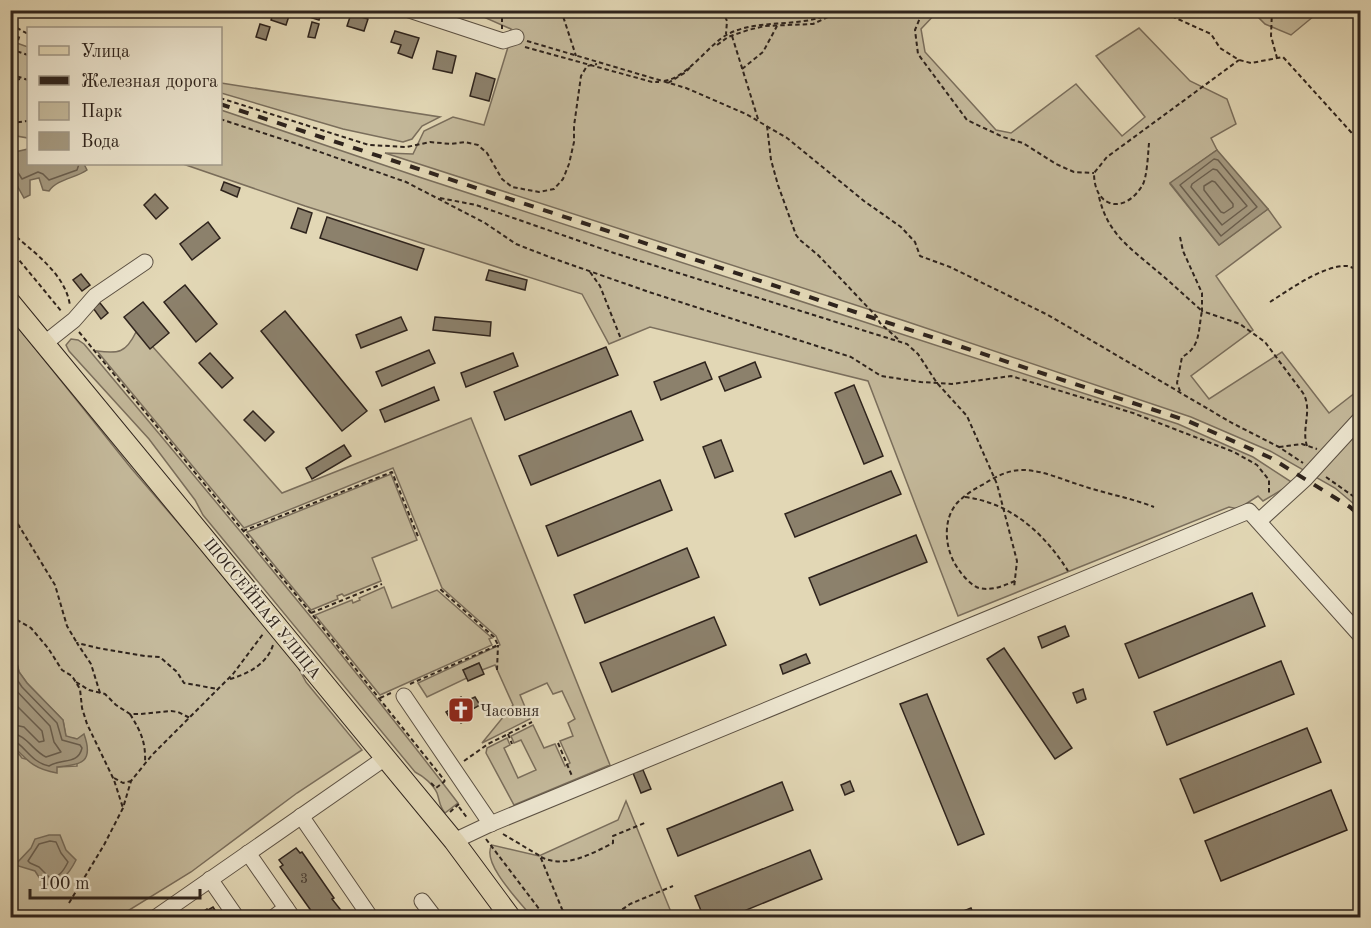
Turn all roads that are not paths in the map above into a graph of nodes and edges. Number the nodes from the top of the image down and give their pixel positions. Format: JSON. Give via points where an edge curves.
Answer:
{"nodes":[{"id":1,"x":409,"y":10,"type":"edge"},
{"id":2,"x":515,"y":42,"type":"road end"},
{"id":3,"x":145,"y":262,"type":"dead end"},
{"id":4,"x":10,"y":302,"type":"edge"},
{"id":5,"x":45,"y":343,"type":"junction"},
{"id":6,"x":1360,"y":419,"type":"edge"},
{"id":7,"x":1259,"y":521,"type":"junction"},
{"id":8,"x":1360,"y":635,"type":"edge"},
{"id":9,"x":399,"y":692,"type":"road end"},
{"id":10,"x":386,"y":758,"type":"junction"},
{"id":11,"x":301,"y":816,"type":"junction"},
{"id":12,"x":485,"y":826,"type":"junction"},
{"id":13,"x":454,"y":841,"type":"junction"},
{"id":14,"x":248,"y":853,"type":"junction"},
{"id":15,"x":210,"y":879,"type":"junction"},
{"id":16,"x":422,"y":901,"type":"dead end"},
{"id":17,"x":290,"y":913,"type":"edge"},
{"id":18,"x":155,"y":918,"type":"edge"},
{"id":19,"x":237,"y":918,"type":"edge"},
{"id":20,"x":273,"y":918,"type":"edge"},
{"id":21,"x":371,"y":918,"type":"edge"},
{"id":22,"x":435,"y":918,"type":"edge"},
{"id":23,"x":511,"y":918,"type":"edge"}],
"edges":[{"from":1,"to":2,"type":"street"},
{"from":3,"to":5,"type":"street","via":[[95,296],[71,323]]},
{"from":4,"to":5,"type":"main road","name":"ШОССЕЙНАЯ УЛИЦА"},
{"from":5,"to":10,"type":"main road","name":"ШОССЕЙНАЯ УЛИЦА"},
{"from":6,"to":7,"type":"street","via":[[1314,470]]},
{"from":7,"to":8,"type":"street"},
{"from":7,"to":12,"type":"street","via":[[1249,511],[1233,517]]},
{"from":9,"to":12,"type":"street"},
{"from":10,"to":11,"type":"street"},
{"from":10,"to":13,"type":"main road","name":"ШОССЕЙНАЯ УЛИЦА"},
{"from":11,"to":14,"type":"street"},
{"from":11,"to":21,"type":"street"},
{"from":12,"to":13,"type":"street"},
{"from":13,"to":23,"type":"main road","name":"ШОССЕЙНАЯ УЛИЦА"},
{"from":14,"to":15,"type":"street"},
{"from":14,"to":17,"type":"street"},
{"from":15,"to":18,"type":"street"},
{"from":15,"to":19,"type":"street"},
{"from":16,"to":22,"type":"street"},
{"from":17,"to":20,"type":"street"}]}
